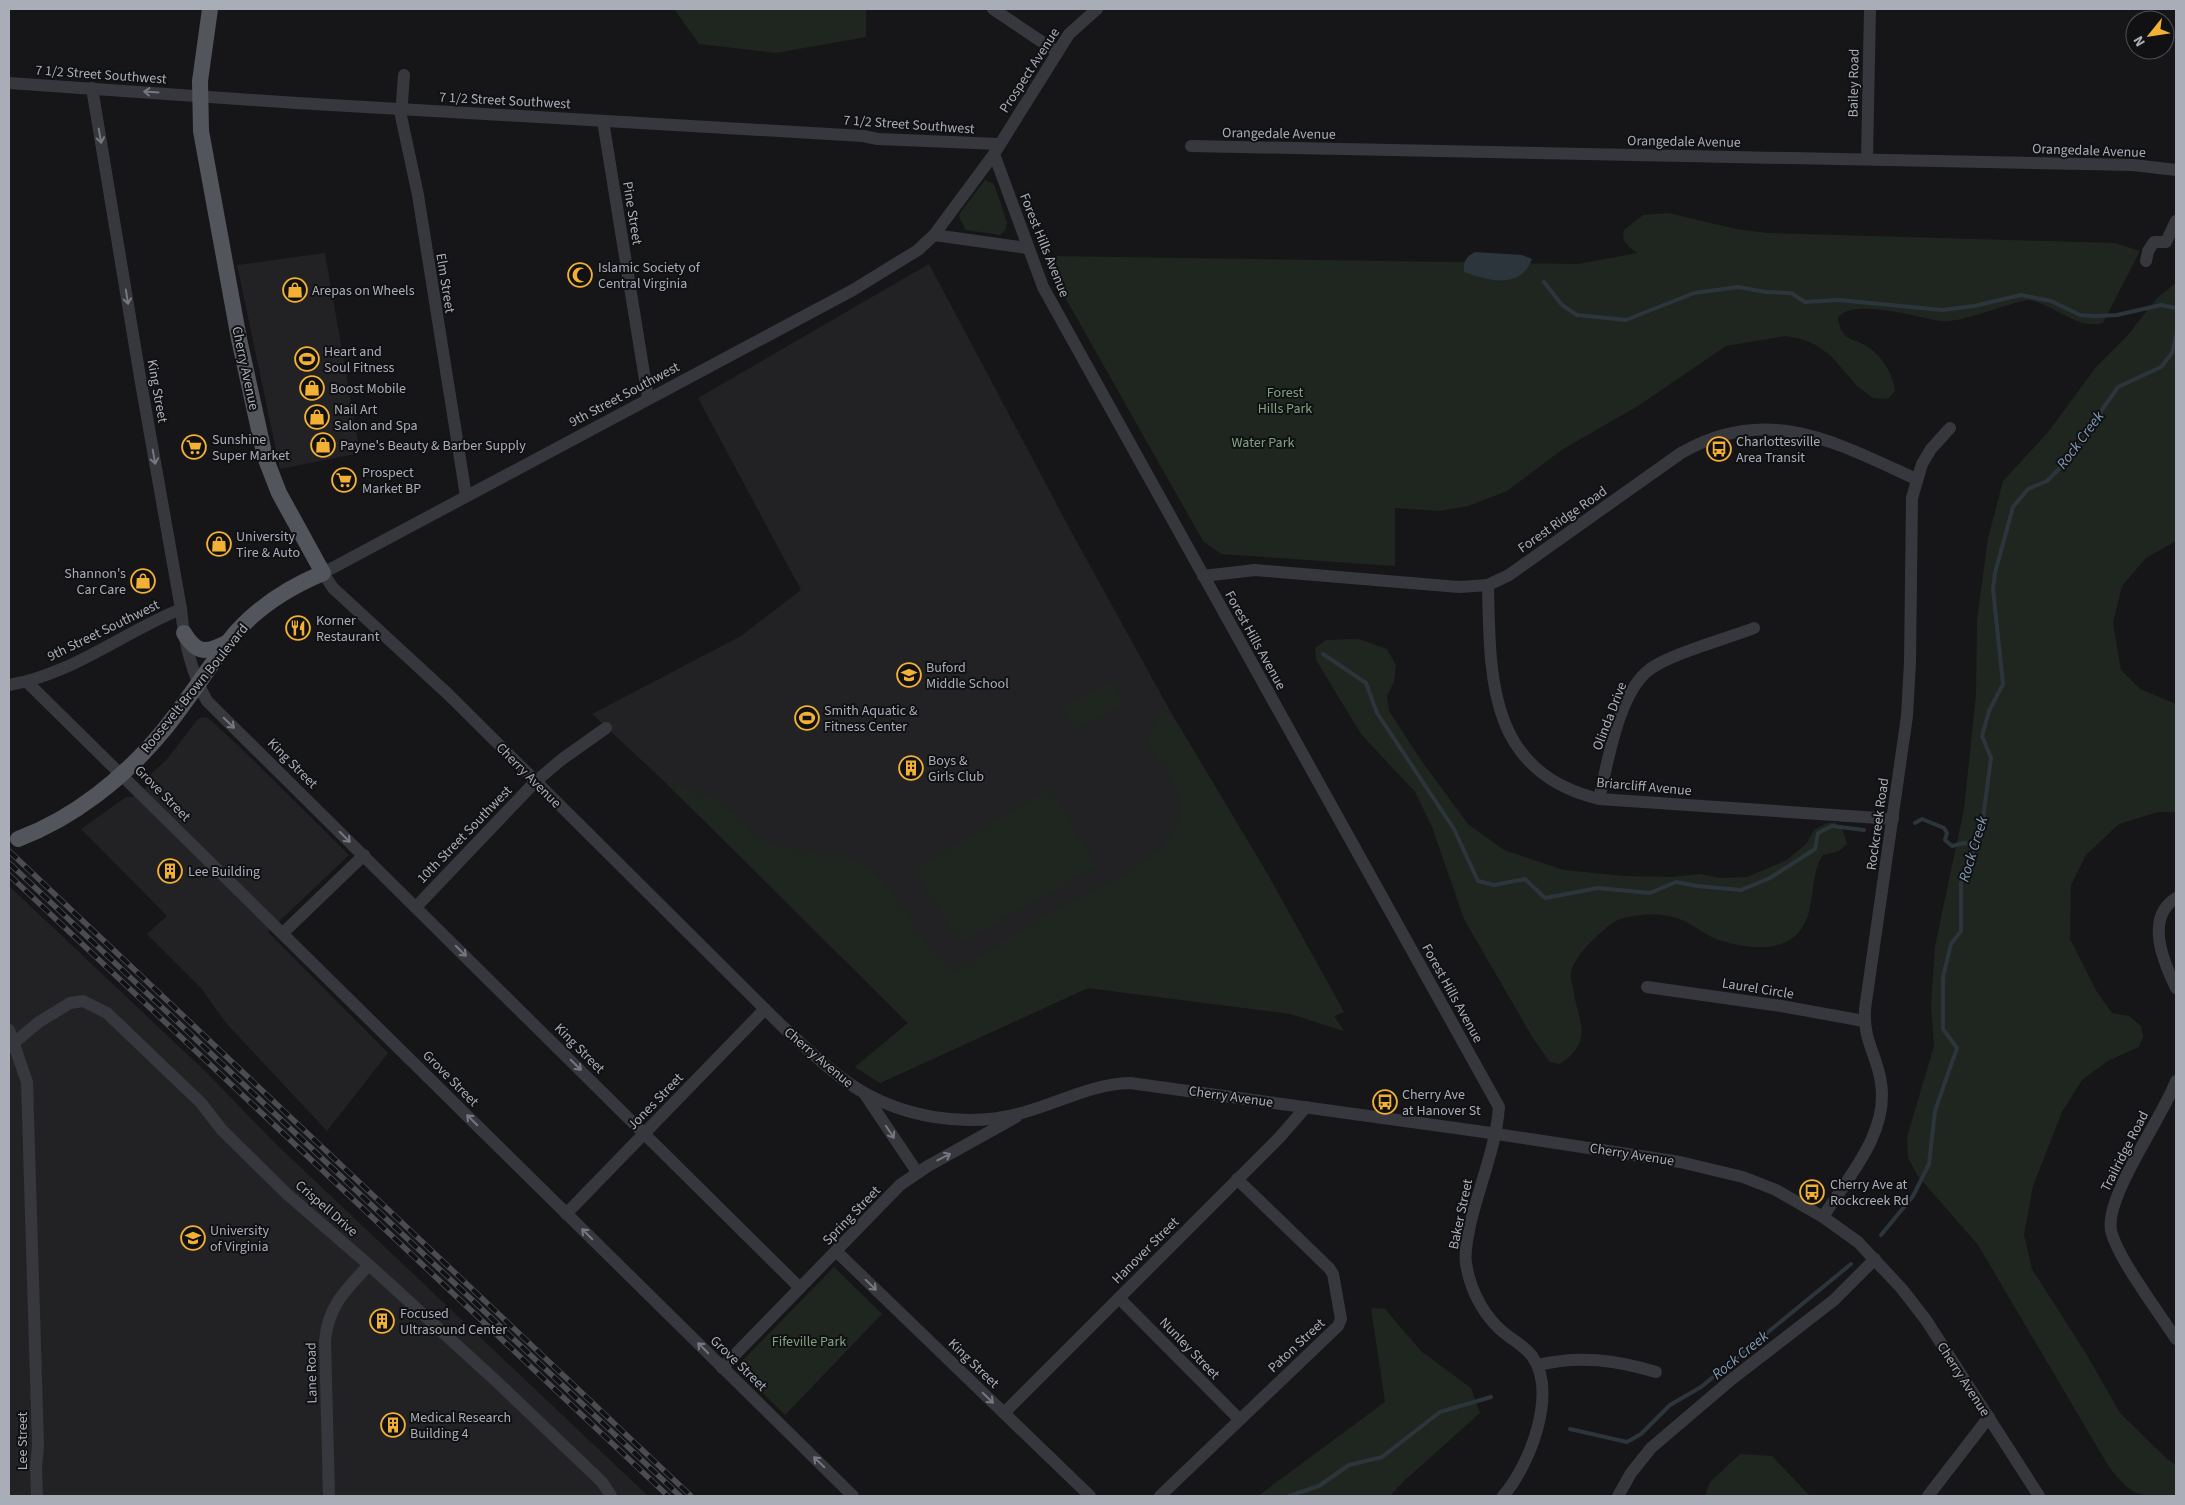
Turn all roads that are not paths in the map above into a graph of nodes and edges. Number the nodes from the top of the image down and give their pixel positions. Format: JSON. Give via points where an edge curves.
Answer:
{"nodes":[{"id":1,"x":210,"y":9,"type":"edge"},
{"id":2,"x":993,"y":9,"type":"edge"},
{"id":3,"x":1097,"y":9,"type":"edge"},
{"id":4,"x":1870,"y":9,"type":"edge"},
{"id":5,"x":1057,"y":52,"type":"junction"},
{"id":6,"x":404,"y":75,"type":"dead end"},
{"id":7,"x":9,"y":83,"type":"edge"},
{"id":8,"x":92,"y":88,"type":"junction"},
{"id":9,"x":199,"y":96,"type":"junction"},
{"id":10,"x":402,"y":109,"type":"junction"},
{"id":11,"x":603,"y":121,"type":"junction"},
{"id":12,"x":1191,"y":146,"type":"dead end"},
{"id":13,"x":997,"y":149,"type":"junction"},
{"id":14,"x":1867,"y":159,"type":"junction"},
{"id":15,"x":2176,"y":170,"type":"edge"},
{"id":16,"x":2176,"y":221,"type":"edge"},
{"id":17,"x":934,"y":235,"type":"junction"},
{"id":18,"x":1027,"y":248,"type":"junction"},
{"id":19,"x":2146,"y":261,"type":"dead end"},
{"id":20,"x":648,"y":398,"type":"junction"},
{"id":21,"x":1950,"y":428,"type":"dead end"},
{"id":22,"x":1916,"y":479,"type":"junction"},
{"id":23,"x":466,"y":496,"type":"junction"},
{"id":24,"x":323,"y":573,"type":"junction"},
{"id":25,"x":1203,"y":576,"type":"junction"},
{"id":26,"x":1488,"y":585,"type":"junction"},
{"id":27,"x":181,"y":609,"type":"junction"},
{"id":28,"x":1754,"y":628,"type":"dead end"},
{"id":29,"x":184,"y":633,"type":"junction"},
{"id":30,"x":228,"y":642,"type":"junction"},
{"id":31,"x":27,"y":682,"type":"junction"},
{"id":32,"x":9,"y":684,"type":"edge"},
{"id":33,"x":199,"y":686,"type":"junction"},
{"id":34,"x":606,"y":728,"type":"dead end"},
{"id":35,"x":122,"y":774,"type":"junction"},
{"id":36,"x":535,"y":782,"type":"junction"},
{"id":37,"x":1599,"y":799,"type":"junction"},
{"id":38,"x":1893,"y":819,"type":"junction"},
{"id":39,"x":18,"y":839,"type":"dead end"},
{"id":40,"x":364,"y":855,"type":"junction"},
{"id":41,"x":2176,"y":898,"type":"edge"},
{"id":42,"x":416,"y":907,"type":"junction"},
{"id":43,"x":282,"y":933,"type":"junction"},
{"id":44,"x":1647,"y":988,"type":"dead end"},
{"id":45,"x":2176,"y":988,"type":"edge"},
{"id":46,"x":765,"y":1009,"type":"junction"},
{"id":47,"x":1864,"y":1021,"type":"junction"},
{"id":48,"x":9,"y":1030,"type":"edge"},
{"id":49,"x":12,"y":1045,"type":"edge"},
{"id":50,"x":2176,"y":1080,"type":"edge"},
{"id":51,"x":863,"y":1092,"type":"junction"},
{"id":52,"x":1306,"y":1107,"type":"junction"},
{"id":53,"x":1024,"y":1112,"type":"junction"},
{"id":54,"x":644,"y":1133,"type":"junction"},
{"id":55,"x":1496,"y":1134,"type":"junction"},
{"id":56,"x":917,"y":1172,"type":"junction"},
{"id":57,"x":1237,"y":1179,"type":"junction"},
{"id":58,"x":566,"y":1214,"type":"junction"},
{"id":59,"x":1824,"y":1217,"type":"junction"},
{"id":60,"x":836,"y":1251,"type":"junction"},
{"id":61,"x":1875,"y":1259,"type":"junction"},
{"id":62,"x":370,"y":1265,"type":"junction"},
{"id":63,"x":800,"y":1288,"type":"junction"},
{"id":64,"x":1119,"y":1298,"type":"junction"},
{"id":65,"x":2176,"y":1339,"type":"edge"},
{"id":66,"x":1538,"y":1365,"type":"junction"},
{"id":67,"x":722,"y":1368,"type":"junction"},
{"id":68,"x":1656,"y":1372,"type":"dead end"},
{"id":69,"x":1004,"y":1413,"type":"junction"},
{"id":70,"x":1989,"y":1417,"type":"junction"},
{"id":71,"x":1239,"y":1419,"type":"junction"},
{"id":72,"x":37,"y":1496,"type":"edge"},
{"id":73,"x":329,"y":1496,"type":"edge"},
{"id":74,"x":611,"y":1496,"type":"edge"},
{"id":75,"x":854,"y":1496,"type":"edge"},
{"id":76,"x":1090,"y":1496,"type":"edge"},
{"id":77,"x":1160,"y":1496,"type":"edge"},
{"id":78,"x":1503,"y":1496,"type":"edge"},
{"id":79,"x":1618,"y":1496,"type":"edge"},
{"id":80,"x":1928,"y":1496,"type":"edge"},
{"id":81,"x":2039,"y":1496,"type":"edge"}],
"edges":[{"from":1,"to":9,"type":"main road","name":"Cherry Avenue","via":[[202,50]]},
{"from":2,"to":5,"type":"street"},
{"from":3,"to":5,"type":"street","name":"Prospect Avenue","via":[[1069,34]]},
{"from":4,"to":14,"type":"street","name":"Bailey Road"},
{"from":5,"to":13,"type":"street","name":"Prospect Avenue"},
{"from":6,"to":10,"type":"street","name":"Elm Street"},
{"from":7,"to":8,"type":"street","name":"7 1/2 Street Southwest"},
{"from":9,"to":8,"type":"street","name":"7 1/2 Street Southwest","one_way":true},
{"from":8,"to":27,"type":"street","name":"King Street","one_way":true},
{"from":9,"to":10,"type":"street","name":"7 1/2 Street Southwest"},
{"from":9,"to":24,"type":"main road","name":"Cherry Avenue","via":[[201,131],[223,255],[264,453],[279,493]]},
{"from":10,"to":11,"type":"street","name":"7 1/2 Street Southwest"},
{"from":10,"to":23,"type":"street","name":"Elm Street"},
{"from":11,"to":13,"type":"street","name":"7 1/2 Street Southwest"},
{"from":11,"to":20,"type":"street","name":"Pine Street"},
{"from":12,"to":14,"type":"street","name":"Orangedale Avenue"},
{"from":13,"to":17,"type":"street","name":"9th Street Southwest"},
{"from":13,"to":18,"type":"street","name":"Forest Hills Avenue"},
{"from":14,"to":15,"type":"street","name":"Orangedale Avenue","via":[[2133,165]]},
{"from":16,"to":19,"type":"street","via":[[2166,242],[2154,242]]},
{"from":17,"to":18,"type":"street"},
{"from":17,"to":20,"type":"street","name":"9th Street Southwest","via":[[918,250],[853,290]]},
{"from":18,"to":25,"type":"street","name":"Forest Hills Avenue","via":[[1043,287]]},
{"from":20,"to":23,"type":"street","name":"9th Street Southwest"},
{"from":21,"to":22,"type":"street","name":"Rockcreek Road","via":[[1931,449]]},
{"from":22,"to":26,"type":"street","name":"Forest Ridge Road","via":[[1864,456],[1792,431],[1772,428],[1735,430],[1699,442],[1681,453],[1509,575]]},
{"from":22,"to":38,"type":"street","name":"Rockcreek Road","via":[[1912,498],[1907,716]]},
{"from":23,"to":24,"type":"street","name":"9th Street Southwest"},
{"from":24,"to":30,"type":"main road","name":"Roosevelt Brown Boulevard","via":[[274,600]]},
{"from":24,"to":36,"type":"street","name":"Cherry Avenue","via":[[333,588],[442,688]]},
{"from":25,"to":26,"type":"street","name":"Forest Ridge Road","via":[[1255,570],[1459,588]]},
{"from":25,"to":55,"type":"street","name":"Forest Hills Avenue","via":[[1500,1107]]},
{"from":26,"to":37,"type":"street","name":"Briarcliff Avenue","via":[[1493,678],[1499,712],[1510,738],[1548,778],[1569,790]]},
{"from":27,"to":29,"type":"street","name":"King Street"},
{"from":27,"to":31,"type":"street","name":"9th Street Southwest","via":[[153,620],[97,652]]},
{"from":28,"to":37,"type":"street","name":"Olinda Drive","via":[[1662,662],[1639,681],[1619,723]]},
{"from":29,"to":30,"type":"main road","via":[[191,645],[202,650],[215,649]]},
{"from":29,"to":33,"type":"street","name":"King Street"},
{"from":30,"to":33,"type":"main road","name":"Roosevelt Brown Boulevard"},
{"from":31,"to":32,"type":"street","name":"9th Street Southwest"},
{"from":31,"to":35,"type":"street","name":"Grove Street"},
{"from":33,"to":35,"type":"main road","name":"Roosevelt Brown Boulevard"},
{"from":33,"to":40,"type":"street","name":"King Street","one_way":true,"via":[[207,701]]},
{"from":34,"to":36,"type":"street","name":"10th Street Southwest"},
{"from":35,"to":39,"type":"main road","name":"Roosevelt Brown Boulevard","via":[[62,819]]},
{"from":35,"to":43,"type":"street","name":"Grove Street"},
{"from":36,"to":42,"type":"street","name":"10th Street Southwest"},
{"from":36,"to":46,"type":"street","name":"Cherry Avenue"},
{"from":37,"to":38,"type":"street","name":"Briarcliff Avenue"},
{"from":38,"to":47,"type":"street","name":"Rockcreek Road"},
{"from":40,"to":42,"type":"street","name":"King Street"},
{"from":40,"to":43,"type":"street"},
{"from":41,"to":45,"type":"street","via":[[2165,908],[2159,933],[2164,964]]},
{"from":42,"to":54,"type":"street","name":"King Street","one_way":true},
{"from":58,"to":43,"type":"street","name":"Grove Street","one_way":true},
{"from":44,"to":47,"type":"street","name":"Laurel Circle"},
{"from":46,"to":51,"type":"street","name":"Cherry Avenue","via":[[821,1062]]},
{"from":46,"to":54,"type":"street","name":"Jones Street"},
{"from":47,"to":59,"type":"street","name":"Rockcreek Road","via":[[1882,1084],[1880,1118],[1874,1135]]},
{"from":48,"to":49,"type":"street","name":"Lee Street"},
{"from":49,"to":62,"type":"street","name":"Crispell Drive","via":[[39,1022],[70,1003],[84,1000],[94,1005],[202,1103],[222,1130],[288,1194]]},
{"from":49,"to":72,"type":"street","name":"Lee Street","via":[[27,1082]]},
{"from":50,"to":65,"type":"street","name":"Trailridge Road","via":[[2124,1182],[2111,1218],[2115,1242]]},
{"from":51,"to":53,"type":"street","name":"Cherry Avenue","via":[[907,1111],[937,1117],[983,1119]]},
{"from":51,"to":56,"type":"street","one_way":true},
{"from":52,"to":53,"type":"street","name":"Cherry Avenue","via":[[1130,1083],[1093,1087]]},
{"from":52,"to":55,"type":"street","name":"Cherry Avenue"},
{"from":52,"to":57,"type":"street","name":"Hanover Street"},
{"from":56,"to":53,"type":"street","name":"Spring Street","one_way":true},
{"from":54,"to":58,"type":"street","name":"Jones Street"},
{"from":54,"to":63,"type":"street","name":"King Street"},
{"from":55,"to":59,"type":"street","name":"Cherry Avenue","via":[[1708,1168],[1776,1190]]},
{"from":55,"to":66,"type":"street","name":"Baker Street","via":[[1465,1251],[1469,1280],[1483,1310],[1494,1324],[1530,1354]]},
{"from":56,"to":60,"type":"street","name":"Spring Street","via":[[900,1185]]},
{"from":57,"to":64,"type":"street","name":"Hanover Street"},
{"from":57,"to":71,"type":"street","name":"Paton Street","via":[[1334,1274],[1341,1320]]},
{"from":67,"to":58,"type":"street","name":"Grove Street","one_way":true},
{"from":59,"to":61,"type":"street","name":"Cherry Avenue"},
{"from":60,"to":63,"type":"street","name":"Spring Street"},
{"from":60,"to":69,"type":"street","name":"King Street","one_way":true},
{"from":61,"to":70,"type":"street","name":"Cherry Avenue","via":[[1926,1320]]},
{"from":61,"to":79,"type":"street","via":[[1834,1300],[1732,1379],[1651,1448]]},
{"from":62,"to":73,"type":"street","name":"Lane Road","via":[[337,1300],[327,1322]]},
{"from":62,"to":74,"type":"street","name":"Crispell Drive","via":[[538,1420],[602,1482]]},
{"from":63,"to":67,"type":"street","name":"Spring Street"},
{"from":64,"to":69,"type":"street","name":"Hanover Street"},
{"from":64,"to":71,"type":"street","name":"Nunley Street"},
{"from":66,"to":68,"type":"street","via":[[1583,1358]]},
{"from":66,"to":78,"type":"street","via":[[1542,1393],[1534,1440],[1519,1474]]},
{"from":75,"to":67,"type":"street","name":"Grove Street","one_way":true},
{"from":69,"to":76,"type":"street","name":"King Street"},
{"from":70,"to":80,"type":"street"},
{"from":70,"to":81,"type":"street","name":"Cherry Avenue"},
{"from":71,"to":77,"type":"street","name":"Paton Street"}]}
